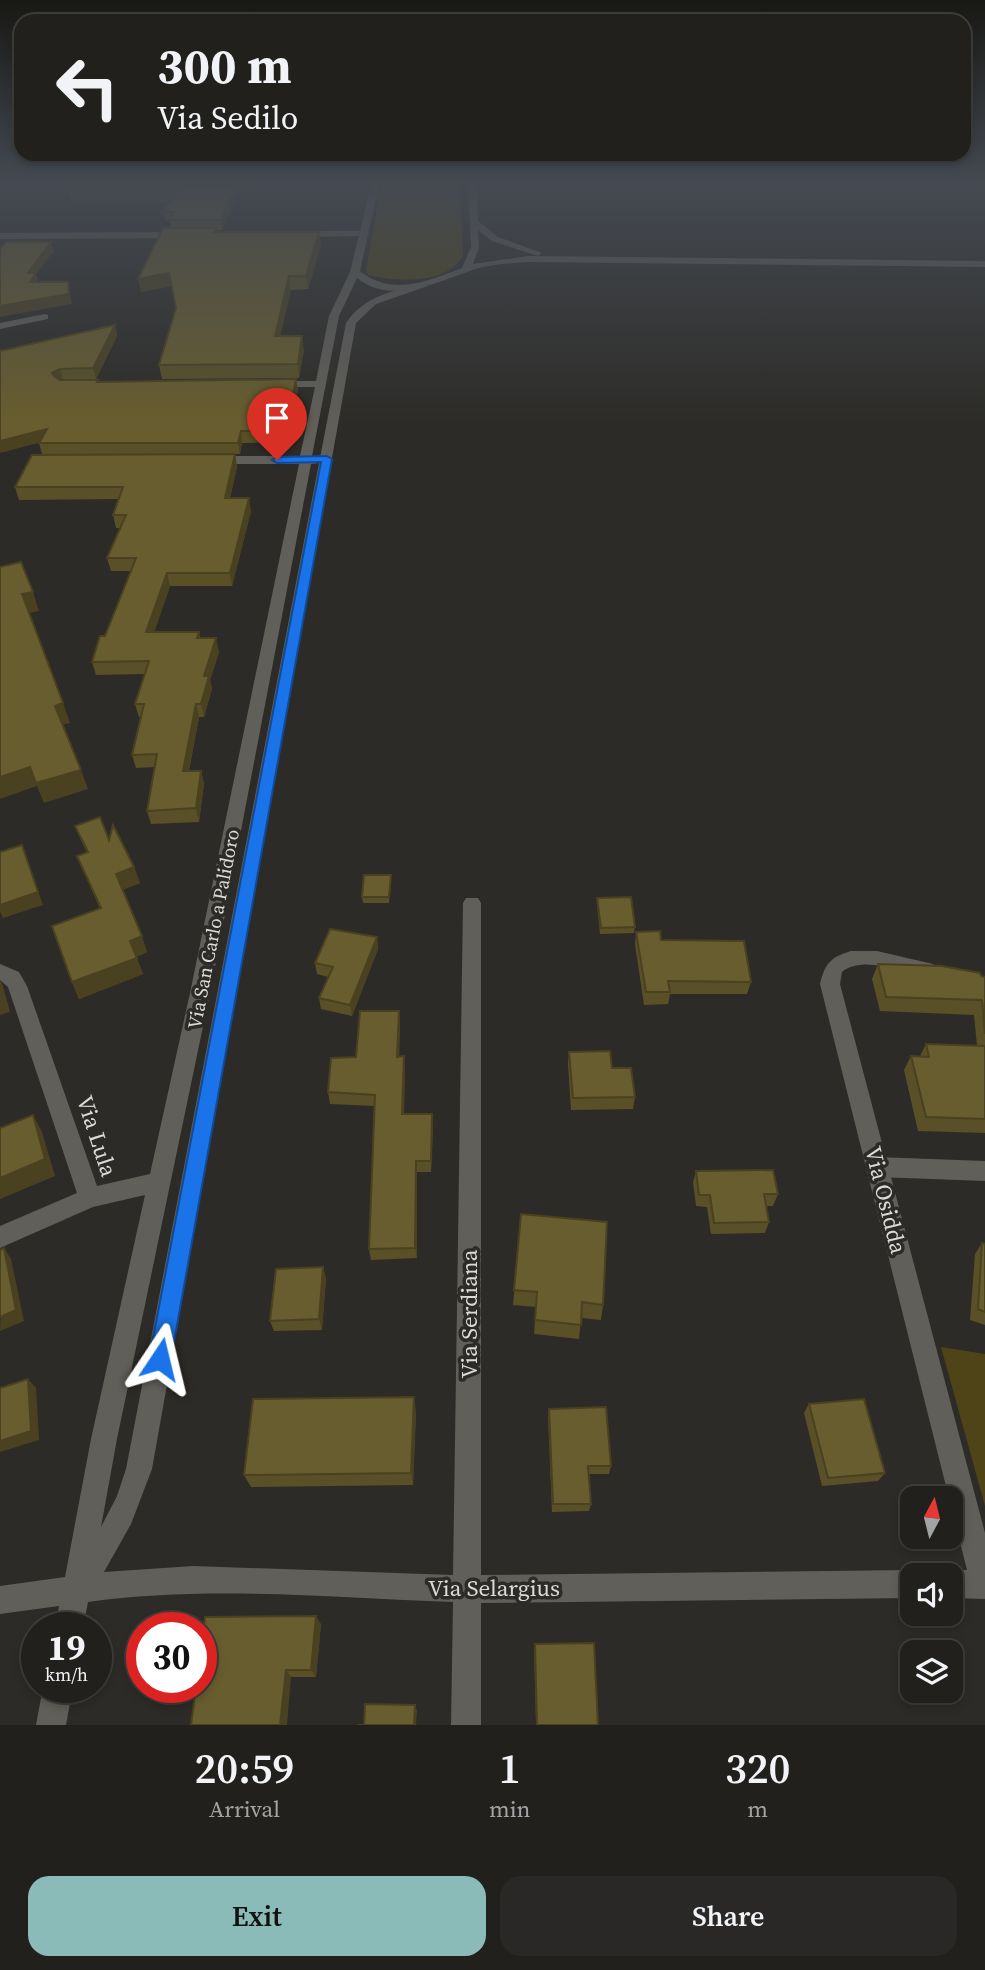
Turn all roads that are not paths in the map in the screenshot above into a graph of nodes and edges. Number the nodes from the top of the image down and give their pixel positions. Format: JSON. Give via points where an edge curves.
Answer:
{"nodes":[{"id":1,"x":356,"y":266,"type":"edge"},
{"id":2,"x":469,"y":266,"type":"edge"},
{"id":3,"x":486,"y":266,"type":"edge"},
{"id":4,"x":466,"y":270,"type":"junction"},
{"id":5,"x":355,"y":272,"type":"junction"},
{"id":6,"x":423,"y":286,"type":"junction"},
{"id":7,"x":45,"y":317,"type":"dead end"},
{"id":8,"x":0,"y":326,"type":"edge"},
{"id":9,"x":254,"y":384,"type":"edge"},
{"id":10,"x":322,"y":384,"type":"junction"},
{"id":11,"x":327,"y":459,"type":"junction"},
{"id":12,"x":194,"y":460,"type":"edge"},
{"id":13,"x":305,"y":460,"type":"junction"},
{"id":14,"x":471,"y":903,"type":"dead end"},
{"id":15,"x":0,"y":972,"type":"edge"},
{"id":16,"x":946,"y":973,"type":"edge"},
{"id":17,"x":877,"y":1167,"type":"junction"},
{"id":18,"x":985,"y":1171,"type":"edge"},
{"id":19,"x":161,"y":1184,"type":"junction"},
{"id":20,"x":90,"y":1198,"type":"junction"},
{"id":21,"x":0,"y":1237,"type":"edge"},
{"id":22,"x":900,"y":1584,"type":"edge"},
{"id":23,"x":963,"y":1584,"type":"edge"},
{"id":24,"x":985,"y":1584,"type":"edge"},
{"id":25,"x":76,"y":1589,"type":"junction"},
{"id":26,"x":467,"y":1589,"type":"junction"},
{"id":27,"x":0,"y":1600,"type":"edge"},
{"id":28,"x":72,"y":1612,"type":"edge"},
{"id":29,"x":55,"y":1703,"type":"edge"},
{"id":30,"x":51,"y":1725,"type":"edge"},
{"id":31,"x":466,"y":1725,"type":"edge"}],
"edges":[{"from":1,"to":5,"type":"street","name":"Via San Carlo a Palidoro"},
{"from":2,"to":4,"type":"street"},
{"from":3,"to":4,"type":"street","name":"Via San Carlo a Palidoro"},
{"from":4,"to":6,"type":"street","name":"Via San Carlo a Palidoro"},
{"from":5,"to":6,"type":"street","name":"Via San Carlo a Palidoro","via":[[378,286]]},
{"from":5,"to":10,"type":"street","name":"Via San Carlo a Palidoro","via":[[334,316]]},
{"from":6,"to":11,"type":"street","name":"Via San Carlo a Palidoro","via":[[370,304],[353,319]]},
{"from":7,"to":8,"type":"street"},
{"from":9,"to":10,"type":"street"},
{"from":10,"to":13,"type":"street","name":"Via San Carlo a Palidoro"},
{"from":11,"to":13,"type":"street"},
{"from":11,"to":25,"type":"street","name":"Via San Carlo a Palidoro","via":[[139,1469],[113,1535]]},
{"from":12,"to":13,"type":"street"},
{"from":13,"to":19,"type":"street","name":"Via San Carlo a Palidoro"},
{"from":14,"to":26,"type":"street","name":"Via Serdiana"},
{"from":15,"to":20,"type":"street","name":"Via Lula","via":[[15,981]]},
{"from":16,"to":17,"type":"street","name":"Via Osidda","via":[[858,957],[842,960],[830,974]]},
{"from":17,"to":18,"type":"street"},
{"from":17,"to":24,"type":"street","name":"Via Osidda"},
{"from":19,"to":20,"type":"street"},
{"from":19,"to":25,"type":"street","name":"Via San Carlo a Palidoro","via":[[104,1438]]},
{"from":20,"to":21,"type":"street","name":"Via Lula"},
{"from":22,"to":26,"type":"street","name":"Via Selargius"},
{"from":23,"to":24,"type":"street"},
{"from":25,"to":26,"type":"street","name":"Via Selargius","via":[[193,1580]]},
{"from":25,"to":27,"type":"street","name":"Via Selargius"},
{"from":25,"to":28,"type":"street","name":"Via San Carlo a Palidoro"},
{"from":26,"to":31,"type":"street","name":"Via Serdiana"},
{"from":29,"to":30,"type":"street"}]}
